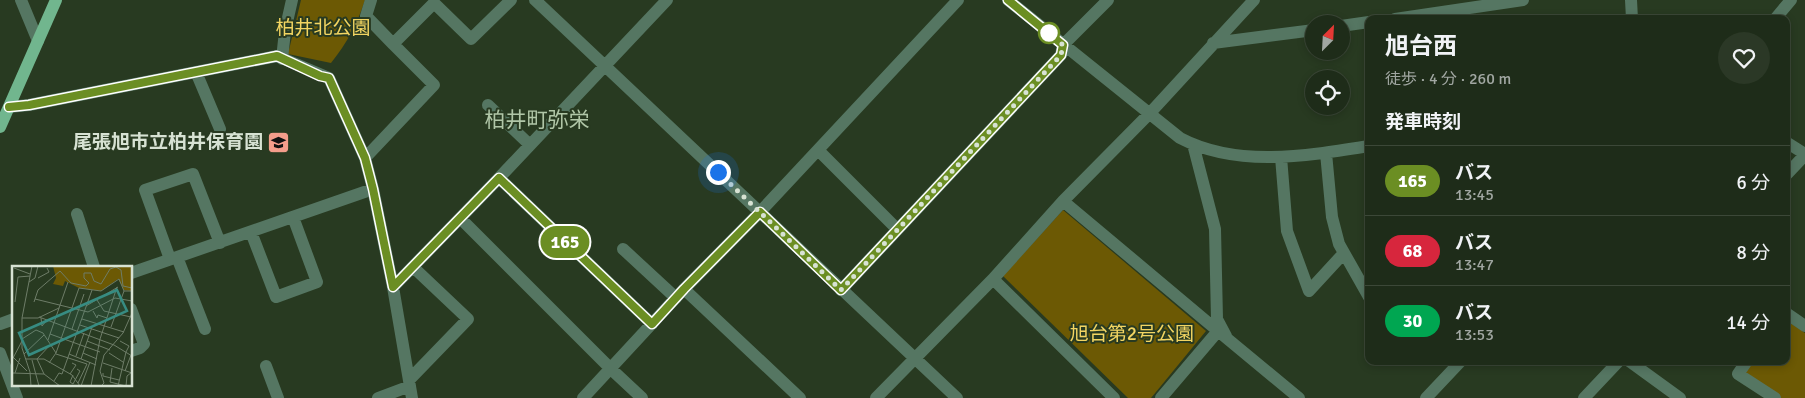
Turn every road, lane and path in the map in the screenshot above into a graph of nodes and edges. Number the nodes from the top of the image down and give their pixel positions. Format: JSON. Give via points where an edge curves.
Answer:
{"nodes":[{"id":1,"x":21,"y":0,"type":"edge"},
{"id":2,"x":56,"y":0,"type":"edge"},
{"id":3,"x":292,"y":0,"type":"edge"},
{"id":4,"x":371,"y":0,"type":"edge"},
{"id":5,"x":511,"y":0,"type":"edge"},
{"id":6,"x":535,"y":0,"type":"edge"},
{"id":7,"x":958,"y":0,"type":"edge"},
{"id":8,"x":1008,"y":0,"type":"edge"},
{"id":9,"x":1108,"y":0,"type":"edge"},
{"id":10,"x":1254,"y":0,"type":"edge"},
{"id":11,"x":1523,"y":0,"type":"edge"},
{"id":12,"x":1631,"y":0,"type":"edge"},
{"id":13,"x":1791,"y":0,"type":"edge"},
{"id":14,"x":1488,"y":2,"type":"edge"},
{"id":15,"x":659,"y":3,"type":"edge"},
{"id":16,"x":1427,"y":15,"type":"edge"},
{"id":17,"x":1632,"y":15,"type":"edge"},
{"id":18,"x":1778,"y":15,"type":"edge"},
{"id":19,"x":1365,"y":23,"type":"edge"},
{"id":20,"x":1350,"y":25,"type":"edge"},
{"id":21,"x":1305,"y":31,"type":"edge"},
{"id":22,"x":38,"y":41,"type":"junction"},
{"id":23,"x":1213,"y":43,"type":"junction"},
{"id":24,"x":392,"y":44,"type":"junction"},
{"id":25,"x":1063,"y":45,"type":"junction"},
{"id":26,"x":282,"y":59,"type":"junction"},
{"id":27,"x":605,"y":64,"type":"junction"},
{"id":28,"x":196,"y":72,"type":"junction"},
{"id":29,"x":488,"y":105,"type":"dead end"},
{"id":30,"x":9,"y":107,"type":"junction"},
{"id":31,"x":1150,"y":113,"type":"junction"},
{"id":32,"x":0,"y":127,"type":"edge"},
{"id":33,"x":220,"y":129,"type":"dead end"},
{"id":34,"x":1192,"y":144,"type":"junction"},
{"id":35,"x":530,"y":145,"type":"junction"},
{"id":36,"x":1790,"y":145,"type":"edge"},
{"id":37,"x":1365,"y":147,"type":"edge"},
{"id":38,"x":818,"y":150,"type":"junction"},
{"id":39,"x":1326,"y":153,"type":"junction"},
{"id":40,"x":1805,"y":154,"type":"edge"},
{"id":41,"x":1281,"y":157,"type":"junction"},
{"id":42,"x":365,"y":158,"type":"junction"},
{"id":43,"x":1790,"y":171,"type":"edge"},
{"id":44,"x":499,"y":178,"type":"junction"},
{"id":45,"x":373,"y":189,"type":"junction"},
{"id":46,"x":1063,"y":201,"type":"junction"},
{"id":47,"x":760,"y":212,"type":"junction"},
{"id":48,"x":77,"y":214,"type":"dead end"},
{"id":49,"x":293,"y":217,"type":"junction"},
{"id":50,"x":460,"y":218,"type":"junction"},
{"id":51,"x":897,"y":229,"type":"junction"},
{"id":52,"x":251,"y":232,"type":"junction"},
{"id":53,"x":220,"y":243,"type":"junction"},
{"id":54,"x":623,"y":249,"type":"dead end"},
{"id":55,"x":1344,"y":253,"type":"junction"},
{"id":56,"x":174,"y":258,"type":"junction"},
{"id":57,"x":94,"y":266,"type":"edge"},
{"id":58,"x":413,"y":267,"type":"junction"},
{"id":59,"x":132,"y":273,"type":"edge"},
{"id":60,"x":992,"y":278,"type":"junction"},
{"id":61,"x":393,"y":287,"type":"junction"},
{"id":62,"x":841,"y":290,"type":"junction"},
{"id":63,"x":1365,"y":290,"type":"edge"},
{"id":64,"x":680,"y":294,"type":"junction"},
{"id":65,"x":132,"y":312,"type":"edge"},
{"id":66,"x":1790,"y":315,"type":"edge"},
{"id":67,"x":12,"y":320,"type":"edge"},
{"id":68,"x":0,"y":324,"type":"edge"},
{"id":69,"x":652,"y":324,"type":"junction"},
{"id":70,"x":1805,"y":326,"type":"edge"},
{"id":71,"x":204,"y":329,"type":"dead end"},
{"id":72,"x":1222,"y":335,"type":"junction"},
{"id":73,"x":132,"y":351,"type":"edge"},
{"id":74,"x":0,"y":353,"type":"edge"},
{"id":75,"x":915,"y":359,"type":"junction"},
{"id":76,"x":1457,"y":365,"type":"edge"},
{"id":77,"x":1615,"y":365,"type":"edge"},
{"id":78,"x":1635,"y":365,"type":"edge"},
{"id":79,"x":1744,"y":365,"type":"edge"},
{"id":80,"x":266,"y":366,"type":"dead end"},
{"id":81,"x":611,"y":369,"type":"junction"},
{"id":82,"x":12,"y":385,"type":"edge"},
{"id":83,"x":12,"y":386,"type":"edge"},
{"id":84,"x":410,"y":388,"type":"edge"},
{"id":85,"x":17,"y":398,"type":"edge"},
{"id":86,"x":278,"y":398,"type":"edge"},
{"id":87,"x":378,"y":398,"type":"edge"},
{"id":88,"x":583,"y":398,"type":"edge"},
{"id":89,"x":642,"y":398,"type":"edge"},
{"id":90,"x":800,"y":398,"type":"edge"},
{"id":91,"x":876,"y":398,"type":"edge"},
{"id":92,"x":957,"y":398,"type":"edge"},
{"id":93,"x":1114,"y":398,"type":"edge"},
{"id":94,"x":1161,"y":398,"type":"edge"},
{"id":95,"x":1299,"y":398,"type":"edge"},
{"id":96,"x":1426,"y":398,"type":"edge"},
{"id":97,"x":1584,"y":398,"type":"edge"},
{"id":98,"x":1680,"y":398,"type":"edge"},
{"id":99,"x":1774,"y":398,"type":"edge"}],
"edges":[{"from":1,"to":22,"type":"street"},
{"from":2,"to":22,"type":"main road"},
{"from":3,"to":26,"type":"street"},
{"from":4,"to":24,"type":"street","via":[[366,16]]},
{"from":5,"to":24,"type":"street","via":[[471,39],[434,3]]},
{"from":6,"to":27,"type":"street"},
{"from":7,"to":38,"type":"street"},
{"from":8,"to":25,"type":"street"},
{"from":9,"to":25,"type":"street"},
{"from":10,"to":23,"type":"street"},
{"from":11,"to":14,"type":"street"},
{"from":12,"to":17,"type":"street"},
{"from":13,"to":18,"type":"street"},
{"from":14,"to":16,"type":"street"},
{"from":15,"to":27,"type":"street"},
{"from":19,"to":20,"type":"street"},
{"from":21,"to":23,"type":"street"},
{"from":22,"to":30,"type":"main road"},
{"from":23,"to":31,"type":"street"},
{"from":24,"to":42,"type":"street","via":[[434,85]]},
{"from":25,"to":31,"type":"street"},
{"from":25,"to":51,"type":"street","via":[[1061,55]]},
{"from":26,"to":28,"type":"street","via":[[277,56]]},
{"from":26,"to":42,"type":"street","via":[[329,78]]},
{"from":27,"to":35,"type":"street"},
{"from":27,"to":47,"type":"street"},
{"from":28,"to":30,"type":"street"},
{"from":28,"to":33,"type":"street"},
{"from":29,"to":35,"type":"street"},
{"from":30,"to":32,"type":"main road"},
{"from":31,"to":34,"type":"street"},
{"from":31,"to":46,"type":"street"},
{"from":34,"to":41,"type":"street","via":[[1232,154]]},
{"from":34,"to":72,"type":"street","via":[[1215,229],[1217,319]]},
{"from":35,"to":44,"type":"street"},
{"from":36,"to":40,"type":"street"},
{"from":37,"to":39,"type":"street"},
{"from":38,"to":47,"type":"street"},
{"from":38,"to":51,"type":"street"},
{"from":39,"to":41,"type":"street"},
{"from":39,"to":55,"type":"street","via":[[1332,217]]},
{"from":40,"to":43,"type":"street"},
{"from":41,"to":55,"type":"street","via":[[1287,231],[1309,291]]},
{"from":42,"to":45,"type":"street"},
{"from":44,"to":50,"type":"street"},
{"from":44,"to":69,"type":"street"},
{"from":45,"to":49,"type":"street"},
{"from":45,"to":61,"type":"street"},
{"from":46,"to":60,"type":"street"},
{"from":46,"to":72,"type":"street"},
{"from":47,"to":62,"type":"street"},
{"from":47,"to":64,"type":"street"},
{"from":48,"to":57,"type":"street"},
{"from":49,"to":52,"type":"street"},
{"from":49,"to":52,"type":"street","via":[[317,282],[276,297]]},
{"from":50,"to":58,"type":"street"},
{"from":50,"to":81,"type":"street"},
{"from":51,"to":62,"type":"street"},
{"from":52,"to":53,"type":"street"},
{"from":53,"to":56,"type":"street"},
{"from":53,"to":56,"type":"street","via":[[193,174],[145,190]]},
{"from":54,"to":64,"type":"street"},
{"from":55,"to":63,"type":"street"},
{"from":56,"to":59,"type":"street"},
{"from":56,"to":71,"type":"street"},
{"from":58,"to":61,"type":"street"},
{"from":58,"to":84,"type":"street","via":[[468,319]]},
{"from":60,"to":75,"type":"street"},
{"from":60,"to":93,"type":"street"},
{"from":61,"to":84,"type":"street"},
{"from":62,"to":75,"type":"street"},
{"from":64,"to":69,"type":"street"},
{"from":64,"to":90,"type":"street"},
{"from":65,"to":73,"type":"street","via":[[144,344]]},
{"from":66,"to":70,"type":"street"},
{"from":67,"to":68,"type":"street"},
{"from":69,"to":81,"type":"street"},
{"from":72,"to":94,"type":"street"},
{"from":72,"to":95,"type":"street"},
{"from":74,"to":82,"type":"street"},
{"from":75,"to":91,"type":"street"},
{"from":75,"to":92,"type":"street"},
{"from":76,"to":96,"type":"street"},
{"from":77,"to":97,"type":"street"},
{"from":78,"to":98,"type":"street"},
{"from":79,"to":99,"type":"street","via":[[1738,374]]},
{"from":80,"to":86,"type":"street"},
{"from":81,"to":88,"type":"street"},
{"from":81,"to":89,"type":"street"},
{"from":83,"to":85,"type":"street"},
{"from":84,"to":87,"type":"street"}]}
